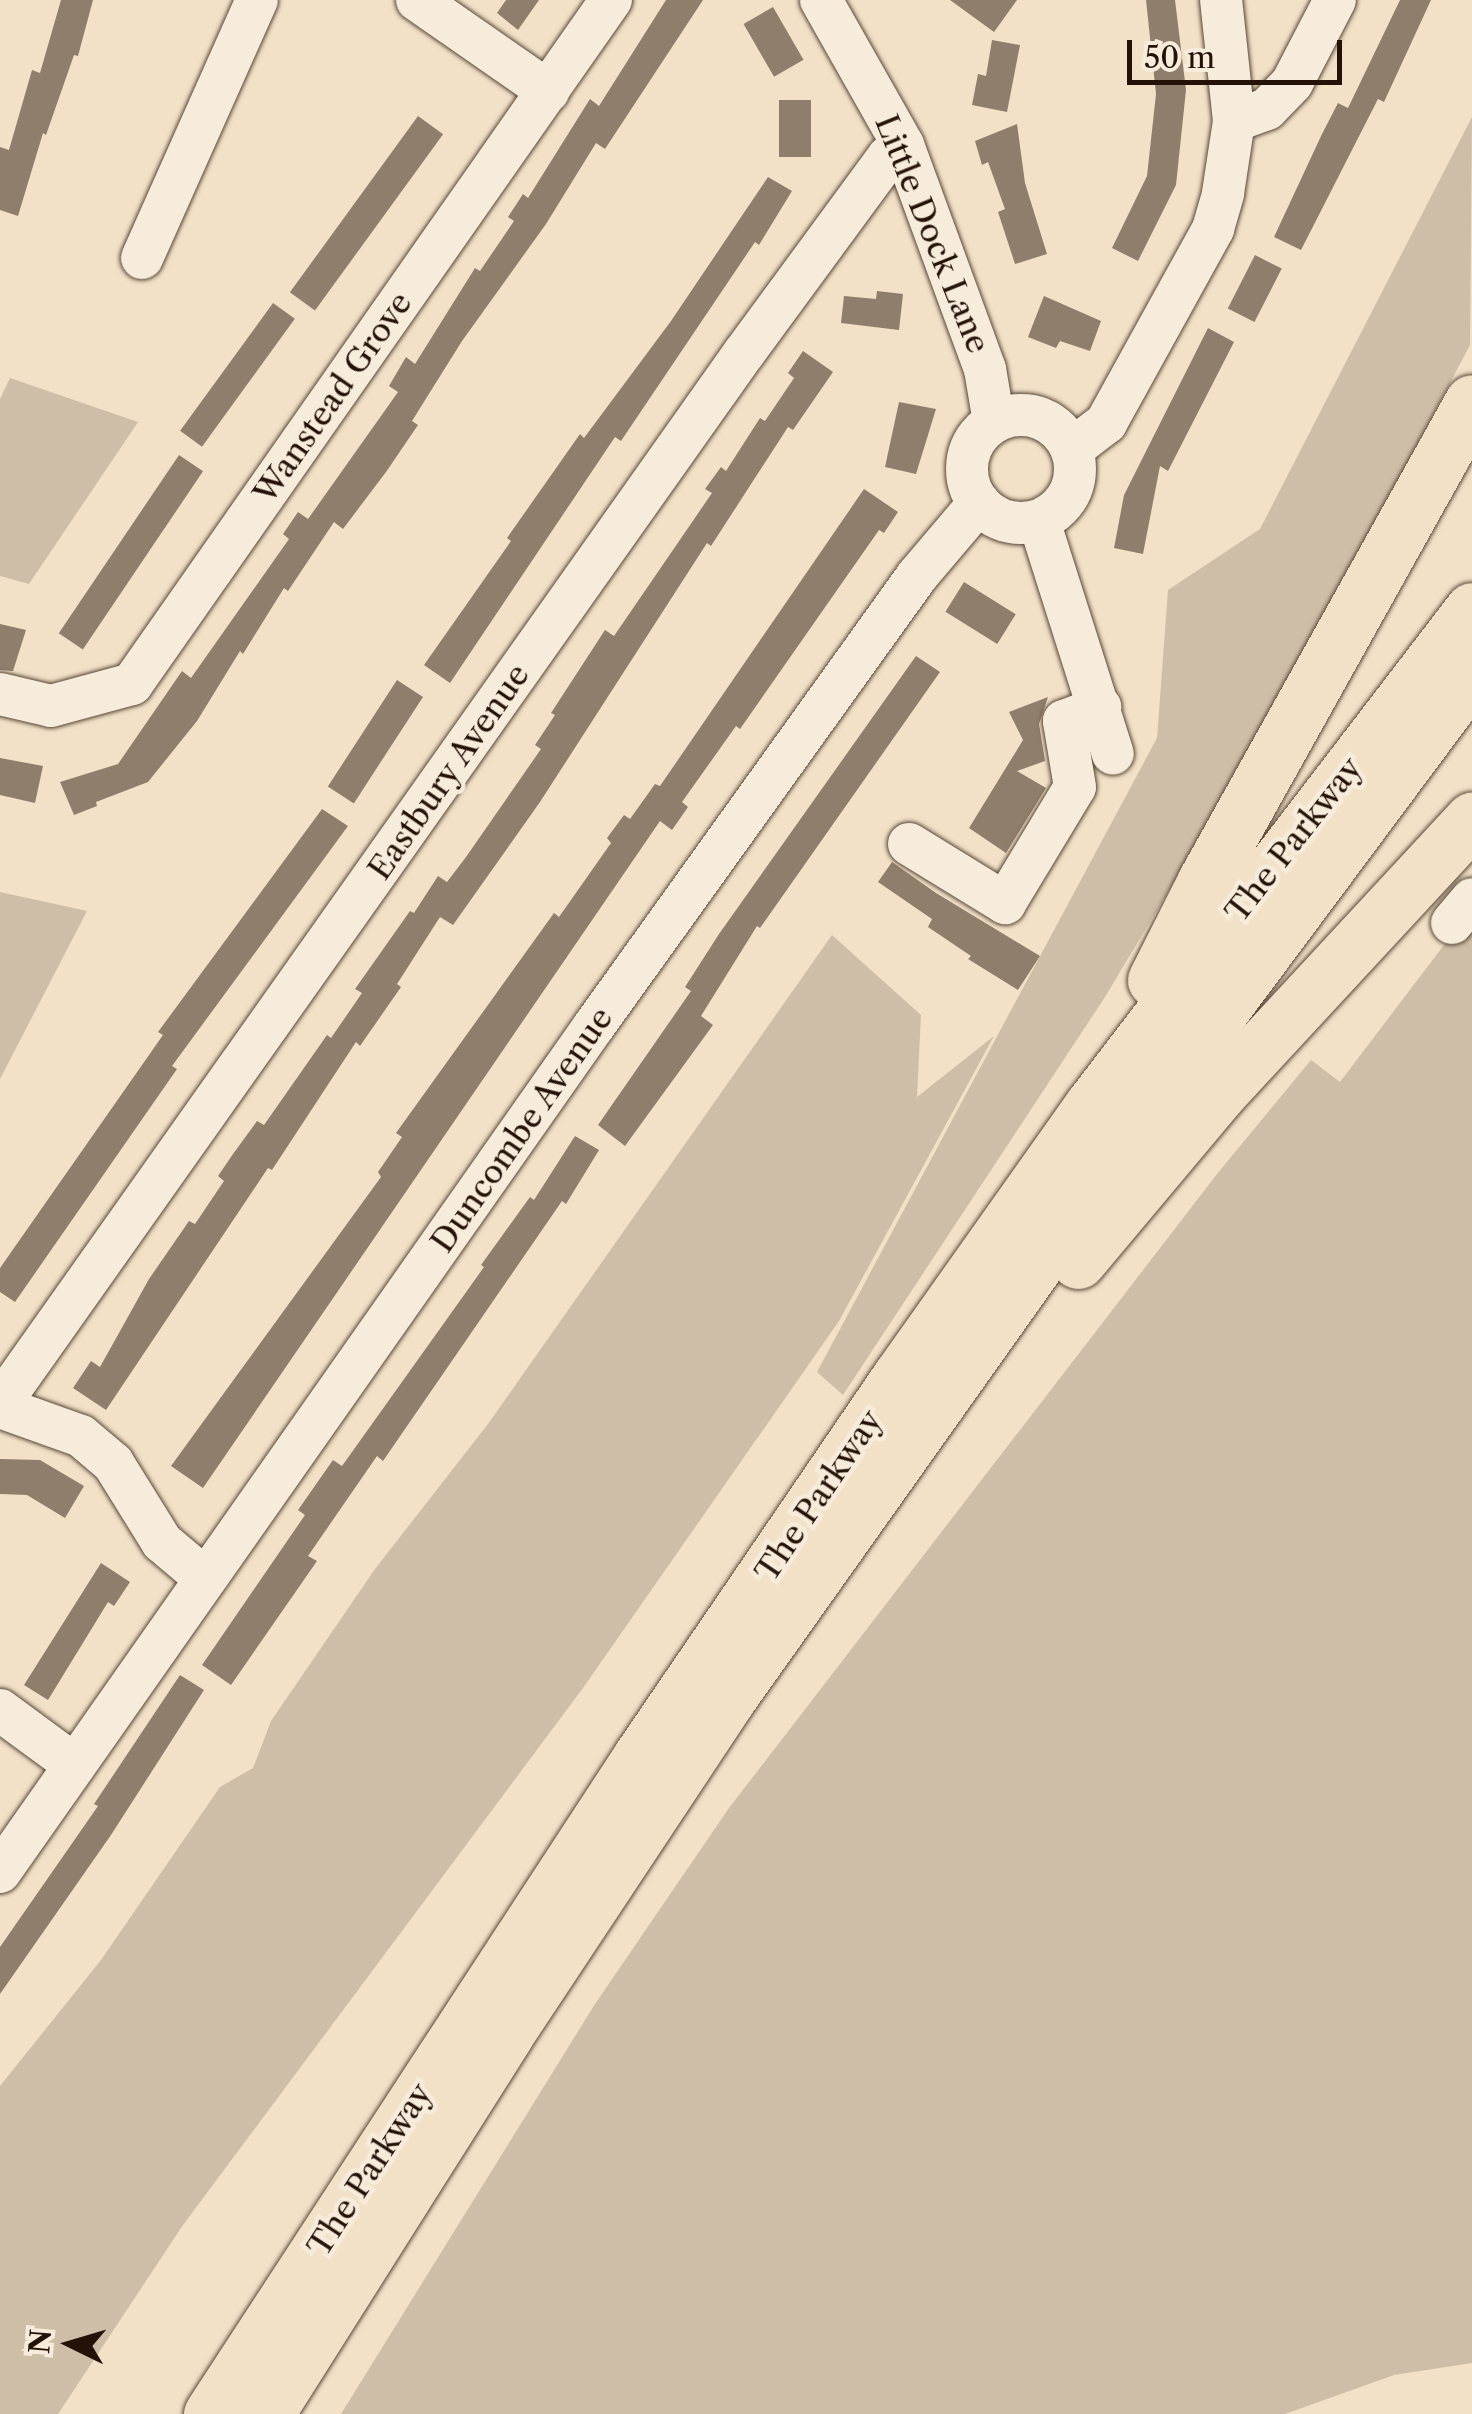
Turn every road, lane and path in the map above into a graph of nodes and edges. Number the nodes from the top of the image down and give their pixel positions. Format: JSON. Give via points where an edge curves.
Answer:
{"nodes":[{"id":1,"x":258,"y":0,"type":"edge"},
{"id":2,"x":417,"y":0,"type":"edge"},
{"id":3,"x":612,"y":0,"type":"edge"},
{"id":4,"x":821,"y":0,"type":"edge"},
{"id":5,"x":1222,"y":0,"type":"edge"},
{"id":6,"x":1335,"y":0,"type":"edge"},
{"id":7,"x":548,"y":91,"type":"junction"},
{"id":8,"x":1234,"y":120,"type":"junction"},
{"id":9,"x":903,"y":145,"type":"junction"},
{"id":10,"x":142,"y":258,"type":"dead end"},
{"id":11,"x":1472,"y":402,"type":"edge"},
{"id":12,"x":994,"y":422,"type":"junction"},
{"id":13,"x":1072,"y":449,"type":"junction"},
{"id":14,"x":978,"y":502,"type":"junction"},
{"id":15,"x":1039,"y":521,"type":"junction"},
{"id":16,"x":1472,"y":610,"type":"edge"},
{"id":17,"x":1472,"y":673,"type":"edge"},
{"id":18,"x":0,"y":694,"type":"edge"},
{"id":19,"x":1100,"y":707,"type":"junction"},
{"id":20,"x":1113,"y":754,"type":"dead end"},
{"id":21,"x":1472,"y":820,"type":"edge"},
{"id":22,"x":909,"y":844,"type":"dead end"},
{"id":23,"x":1090,"y":1107,"type":"junction"},
{"id":24,"x":0,"y":1406,"type":"edge"},
{"id":25,"x":845,"y":1533,"type":"junction"},
{"id":26,"x":206,"y":1578,"type":"junction"},
{"id":27,"x":0,"y":1710,"type":"edge"},
{"id":28,"x":75,"y":1765,"type":"junction"},
{"id":29,"x":0,"y":1872,"type":"edge"},
{"id":30,"x":276,"y":2401,"type":"edge"},
{"id":31,"x":211,"y":2414,"type":"edge"}],
"edges":[{"from":1,"to":10,"type":"street"},
{"from":2,"to":7,"type":"street"},
{"from":3,"to":7,"type":"street","name":"Wanstead Grove"},
{"from":4,"to":9,"type":"street","name":"Little Dock Lane"},
{"from":5,"to":8,"type":"street"},
{"from":6,"to":8,"type":"street","via":[[1292,83],[1267,109]]},
{"from":7,"to":18,"type":"street","name":"Wanstead Grove","via":[[132,684],[51,706]]},
{"from":8,"to":13,"type":"street","via":[[1213,229],[1106,423]]},
{"from":9,"to":12,"type":"street","name":"Little Dock Lane","via":[[986,368]]},
{"from":9,"to":24,"type":"street","name":"Eastbury Avenue","via":[[744,353]]},
{"from":11,"to":23,"type":"highway","via":[[1205,881]]},
{"from":12,"to":13,"type":"street","via":[[1017,415],[1042,419]]},
{"from":12,"to":14,"type":"street","via":[[969,454],[968,479]]},
{"from":13,"to":15,"type":"street","via":[[1076,471],[1068,496]]},
{"from":14,"to":15,"type":"street","via":[[1015,523]]},
{"from":14,"to":26,"type":"street","name":"Duncombe Avenue","via":[[917,576]]},
{"from":15,"to":19,"type":"street"},
{"from":16,"to":23,"type":"highway","name":"The Parkway"},
{"from":17,"to":25,"type":"highway","name":"The Parkway","via":[[1234,990]]},
{"from":19,"to":20,"type":"street"},
{"from":19,"to":22,"type":"street","via":[[1064,722],[1075,786],[1005,903]]},
{"from":21,"to":25,"type":"highway","via":[[1218,1094]]},
{"from":23,"to":31,"type":"highway","name":"The Parkway","via":[[642,1756]]},
{"from":24,"to":26,"type":"street","via":[[82,1436],[113,1462],[162,1542]]},
{"from":25,"to":30,"type":"highway","name":"The Parkway","via":[[506,2034]]},
{"from":26,"to":28,"type":"street","name":"Duncombe Avenue"},
{"from":27,"to":28,"type":"street"},
{"from":28,"to":29,"type":"street","name":"Duncombe Avenue"}]}
